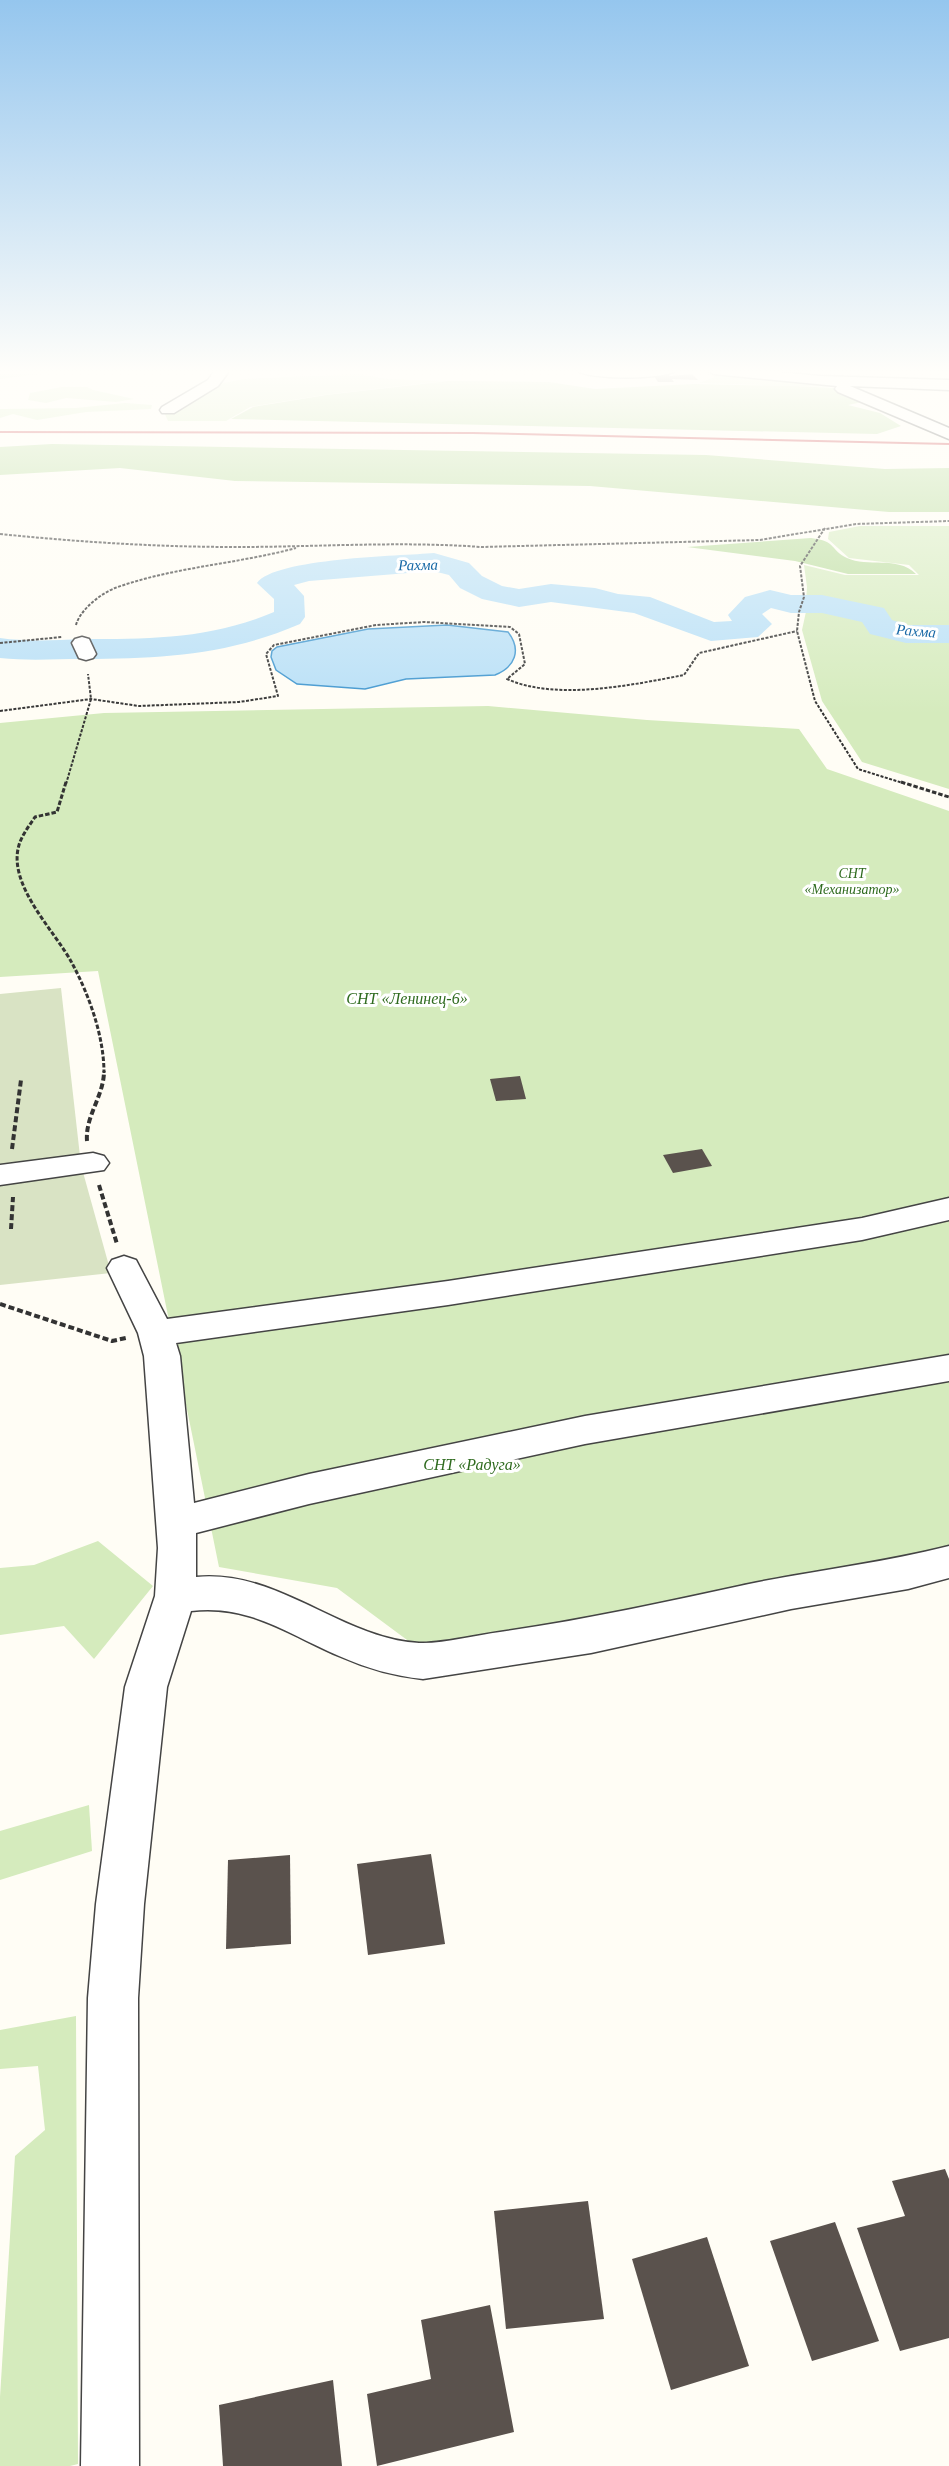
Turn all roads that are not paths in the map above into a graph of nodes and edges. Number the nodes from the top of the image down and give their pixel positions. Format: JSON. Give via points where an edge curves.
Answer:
{"nodes":[{"id":1,"x":93,"y":1163,"type":"road end"},
{"id":2,"x":8,"y":1174,"type":"edge"},
{"id":3,"x":949,"y":1209,"type":"edge"},
{"id":4,"x":124,"y":1268,"type":"road end"},
{"id":5,"x":156,"y":1333,"type":"junction"},
{"id":6,"x":949,"y":1368,"type":"edge"},
{"id":7,"x":178,"y":1522,"type":"junction"},
{"id":8,"x":949,"y":1562,"type":"edge"},
{"id":9,"x":175,"y":1596,"type":"junction"},
{"id":10,"x":110,"y":2466,"type":"edge"}],
"edges":[{"from":1,"to":2,"type":"street"},
{"from":3,"to":5,"type":"street","via":[[862,1229]]},
{"from":4,"to":5,"type":"street"},
{"from":5,"to":7,"type":"street","via":[[162,1356]]},
{"from":6,"to":7,"type":"street","via":[[585,1430],[309,1489]]},
{"from":7,"to":9,"type":"street"},
{"from":8,"to":9,"type":"street","via":[[591,1636],[423,1661],[377,1653],[275,1606],[238,1595],[213,1592]]},
{"from":9,"to":10,"type":"street","via":[[146,1687],[120,1904],[114,1998]]}]}
